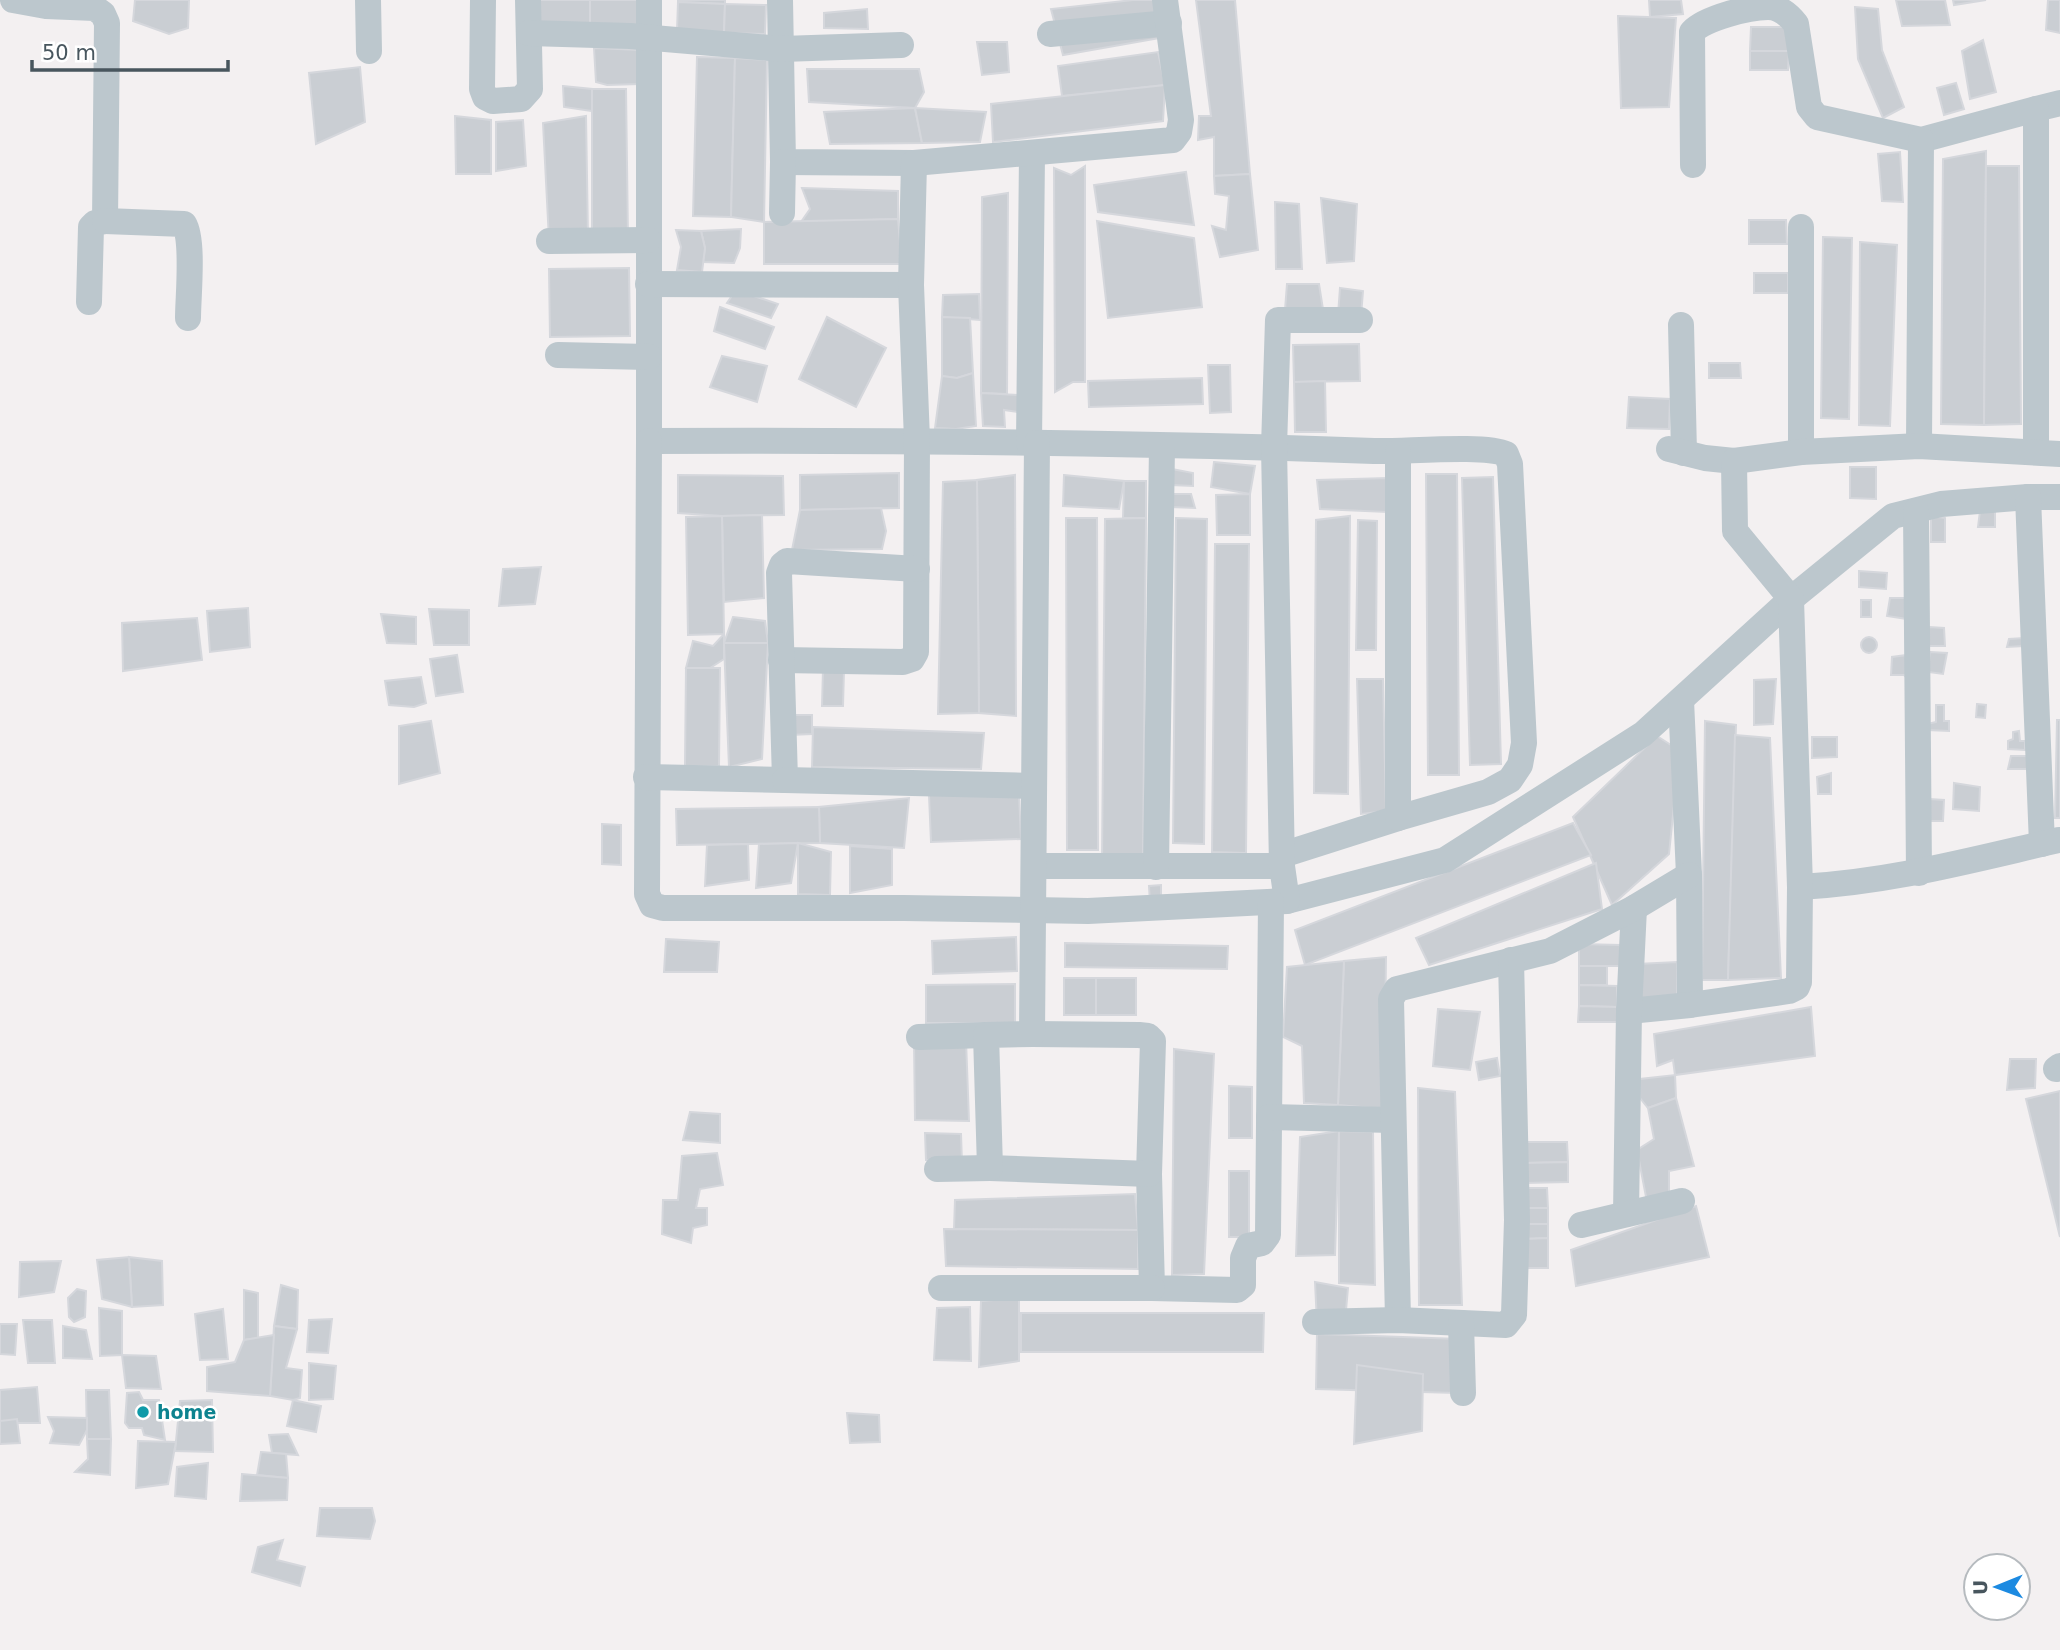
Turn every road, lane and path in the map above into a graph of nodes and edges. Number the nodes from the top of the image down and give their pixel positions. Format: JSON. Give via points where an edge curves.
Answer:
{"nodes":[{"id":1,"x":13,"y":0,"type":"edge"},
{"id":2,"x":368,"y":0,"type":"edge"},
{"id":3,"x":483,"y":0,"type":"edge"},
{"id":4,"x":527,"y":0,"type":"edge"},
{"id":5,"x":649,"y":0,"type":"edge"},
{"id":6,"x":780,"y":0,"type":"edge"},
{"id":7,"x":1741,"y":5,"type":"edge"},
{"id":8,"x":1167,"y":11,"type":"edge"},
{"id":9,"x":529,"y":33,"type":"junction"},
{"id":10,"x":1051,"y":34,"type":"dead end"},
{"id":11,"x":647,"y":37,"type":"junction"},
{"id":12,"x":901,"y":45,"type":"dead end"},
{"id":13,"x":782,"y":49,"type":"junction"},
{"id":14,"x":369,"y":51,"type":"dead end"},
{"id":15,"x":2048,"y":106,"type":"edge"},
{"id":16,"x":1921,"y":140,"type":"junction"},
{"id":17,"x":1032,"y":155,"type":"junction"},
{"id":18,"x":783,"y":162,"type":"junction"},
{"id":19,"x":914,"y":163,"type":"junction"},
{"id":20,"x":1693,"y":165,"type":"dead end"},
{"id":21,"x":782,"y":213,"type":"dead end"},
{"id":22,"x":105,"y":221,"type":"junction"},
{"id":23,"x":1801,"y":227,"type":"dead end"},
{"id":24,"x":648,"y":240,"type":"junction"},
{"id":25,"x":550,"y":241,"type":"dead end"},
{"id":26,"x":648,"y":284,"type":"junction"},
{"id":27,"x":911,"y":285,"type":"junction"},
{"id":28,"x":89,"y":302,"type":"dead end"},
{"id":29,"x":188,"y":318,"type":"dead end"},
{"id":30,"x":1360,"y":320,"type":"dead end"},
{"id":31,"x":1681,"y":325,"type":"dead end"},
{"id":32,"x":558,"y":355,"type":"dead end"},
{"id":33,"x":649,"y":357,"type":"junction"},
{"id":34,"x":917,"y":440,"type":"junction"},
{"id":35,"x":649,"y":441,"type":"junction"},
{"id":36,"x":1033,"y":443,"type":"junction"},
{"id":37,"x":1162,"y":446,"type":"junction"},
{"id":38,"x":1919,"y":446,"type":"junction"},
{"id":39,"x":1274,"y":447,"type":"junction"},
{"id":40,"x":1398,"y":452,"type":"junction"},
{"id":41,"x":1801,"y":452,"type":"junction"},
{"id":42,"x":2048,"y":453,"type":"edge"},
{"id":43,"x":1734,"y":461,"type":"junction"},
{"id":44,"x":2028,"y":496,"type":"junction"},
{"id":45,"x":2060,"y":497,"type":"edge"},
{"id":46,"x":1916,"y":511,"type":"junction"},
{"id":47,"x":917,"y":569,"type":"junction"},
{"id":48,"x":1791,"y":599,"type":"junction"},
{"id":49,"x":781,"y":660,"type":"junction"},
{"id":50,"x":1681,"y":700,"type":"junction"},
{"id":51,"x":646,"y":777,"type":"junction"},
{"id":52,"x":785,"y":780,"type":"junction"},
{"id":53,"x":1034,"y":786,"type":"junction"},
{"id":54,"x":1398,"y":818,"type":"junction"},
{"id":55,"x":2051,"y":842,"type":"edge"},
{"id":56,"x":1282,"y":861,"type":"junction"},
{"id":57,"x":1034,"y":866,"type":"junction"},
{"id":58,"x":1156,"y":867,"type":"junction"},
{"id":59,"x":1919,"y":873,"type":"junction"},
{"id":60,"x":1689,"y":875,"type":"junction"},
{"id":61,"x":1800,"y":887,"type":"junction"},
{"id":62,"x":1279,"y":902,"type":"junction"},
{"id":63,"x":1634,"y":908,"type":"junction"},
{"id":64,"x":1033,"y":910,"type":"junction"},
{"id":65,"x":1511,"y":960,"type":"junction"},
{"id":66,"x":1690,"y":1005,"type":"junction"},
{"id":67,"x":1629,"y":1011,"type":"junction"},
{"id":68,"x":1032,"y":1034,"type":"junction"},
{"id":69,"x":986,"y":1035,"type":"junction"},
{"id":70,"x":919,"y":1037,"type":"dead end"},
{"id":71,"x":1269,"y":1117,"type":"junction"},
{"id":72,"x":1392,"y":1120,"type":"junction"},
{"id":73,"x":990,"y":1168,"type":"junction"},
{"id":74,"x":937,"y":1169,"type":"dead end"},
{"id":75,"x":1149,"y":1174,"type":"junction"},
{"id":76,"x":1682,"y":1201,"type":"dead end"},
{"id":77,"x":1626,"y":1214,"type":"junction"},
{"id":78,"x":1581,"y":1225,"type":"dead end"},
{"id":79,"x":941,"y":1288,"type":"dead end"},
{"id":80,"x":1152,"y":1288,"type":"junction"},
{"id":81,"x":1398,"y":1320,"type":"junction"},
{"id":82,"x":1315,"y":1322,"type":"dead end"},
{"id":83,"x":1461,"y":1323,"type":"junction"},
{"id":84,"x":1463,"y":1393,"type":"dead end"}],
"edges":[{"from":1,"to":22,"type":"street","via":[[94,8],[107,23]]},
{"from":2,"to":14,"type":"street"},
{"from":3,"to":9,"type":"street","via":[[482,89],[488,99],[521,99],[527,94]]},
{"from":4,"to":9,"type":"street"},
{"from":5,"to":11,"type":"street"},
{"from":6,"to":13,"type":"street"},
{"from":7,"to":16,"type":"street","via":[[1770,7],[1789,14],[1796,24],[1810,107],[1818,117]]},
{"from":7,"to":20,"type":"street","via":[[1692,32]]},
{"from":8,"to":10,"type":"street"},
{"from":8,"to":17,"type":"street","via":[[1181,120],[1173,140]]},
{"from":9,"to":11,"type":"street"},
{"from":11,"to":13,"type":"street"},
{"from":11,"to":24,"type":"street"},
{"from":12,"to":13,"type":"street"},
{"from":13,"to":18,"type":"street"},
{"from":15,"to":16,"type":"street"},
{"from":15,"to":42,"type":"street"},
{"from":16,"to":38,"type":"street"},
{"from":17,"to":19,"type":"street"},
{"from":17,"to":36,"type":"street"},
{"from":18,"to":19,"type":"street"},
{"from":18,"to":21,"type":"street"},
{"from":19,"to":27,"type":"street"},
{"from":22,"to":28,"type":"street","via":[[91,227]]},
{"from":22,"to":29,"type":"street","via":[[184,224],[189,248]]},
{"from":23,"to":41,"type":"street"},
{"from":24,"to":25,"type":"street"},
{"from":24,"to":26,"type":"street"},
{"from":26,"to":27,"type":"street"},
{"from":26,"to":33,"type":"street"},
{"from":27,"to":34,"type":"street"},
{"from":30,"to":39,"type":"street","via":[[1278,320]]},
{"from":31,"to":43,"type":"street","via":[[1677,451]]},
{"from":32,"to":33,"type":"street"},
{"from":33,"to":35,"type":"street"},
{"from":34,"to":35,"type":"street"},
{"from":34,"to":36,"type":"street"},
{"from":34,"to":47,"type":"street"},
{"from":35,"to":51,"type":"street"},
{"from":36,"to":37,"type":"street"},
{"from":36,"to":53,"type":"street"},
{"from":37,"to":39,"type":"street"},
{"from":37,"to":58,"type":"street"},
{"from":38,"to":41,"type":"street"},
{"from":38,"to":42,"type":"street"},
{"from":39,"to":40,"type":"street"},
{"from":39,"to":56,"type":"street"},
{"from":40,"to":54,"type":"street"},
{"from":40,"to":54,"type":"street","via":[[1490,449],[1506,454],[1524,743],[1520,765],[1510,780],[1488,792]]},
{"from":41,"to":43,"type":"street"},
{"from":43,"to":48,"type":"street","via":[[1735,531]]},
{"from":44,"to":45,"type":"street"},
{"from":44,"to":46,"type":"street","via":[[1941,504]]},
{"from":44,"to":55,"type":"street"},
{"from":46,"to":48,"type":"street","via":[[1892,516]]},
{"from":46,"to":59,"type":"street"},
{"from":47,"to":49,"type":"street","via":[[916,652],[912,659]]},
{"from":47,"to":49,"type":"street","via":[[787,561],[779,573]]},
{"from":48,"to":50,"type":"street"},
{"from":48,"to":61,"type":"street"},
{"from":49,"to":52,"type":"street"},
{"from":50,"to":60,"type":"street"},
{"from":50,"to":62,"type":"street","via":[[1643,734],[1446,860]]},
{"from":51,"to":52,"type":"street"},
{"from":51,"to":64,"type":"street","via":[[647,894],[657,908]]},
{"from":52,"to":53,"type":"street"},
{"from":53,"to":57,"type":"street"},
{"from":54,"to":56,"type":"street"},
{"from":55,"to":59,"type":"street"},
{"from":56,"to":58,"type":"street"},
{"from":56,"to":62,"type":"street"},
{"from":57,"to":58,"type":"street"},
{"from":57,"to":64,"type":"street"},
{"from":59,"to":61,"type":"street"},
{"from":60,"to":63,"type":"street"},
{"from":60,"to":66,"type":"street"},
{"from":61,"to":66,"type":"street","via":[[1797,987]]},
{"from":62,"to":64,"type":"street"},
{"from":62,"to":71,"type":"street"},
{"from":63,"to":65,"type":"street","via":[[1550,951]]},
{"from":63,"to":67,"type":"street"},
{"from":64,"to":68,"type":"street"},
{"from":65,"to":72,"type":"street","via":[[1397,989],[1391,999]]},
{"from":65,"to":83,"type":"street","via":[[1517,1220],[1514,1315],[1506,1325]]},
{"from":66,"to":67,"type":"street"},
{"from":67,"to":77,"type":"street"},
{"from":68,"to":69,"type":"street"},
{"from":68,"to":75,"type":"street","via":[[1139,1035],[1153,1041]]},
{"from":69,"to":70,"type":"street"},
{"from":69,"to":73,"type":"street"},
{"from":71,"to":72,"type":"street"},
{"from":71,"to":80,"type":"street","via":[[1268,1235],[1262,1243],[1248,1246],[1243,1285],[1226,1291]]},
{"from":72,"to":81,"type":"street"},
{"from":73,"to":74,"type":"street"},
{"from":73,"to":75,"type":"street"},
{"from":75,"to":80,"type":"street"},
{"from":76,"to":77,"type":"street"},
{"from":77,"to":78,"type":"street"},
{"from":79,"to":80,"type":"street"},
{"from":81,"to":82,"type":"street"},
{"from":81,"to":83,"type":"street"},
{"from":83,"to":84,"type":"street"}]}
